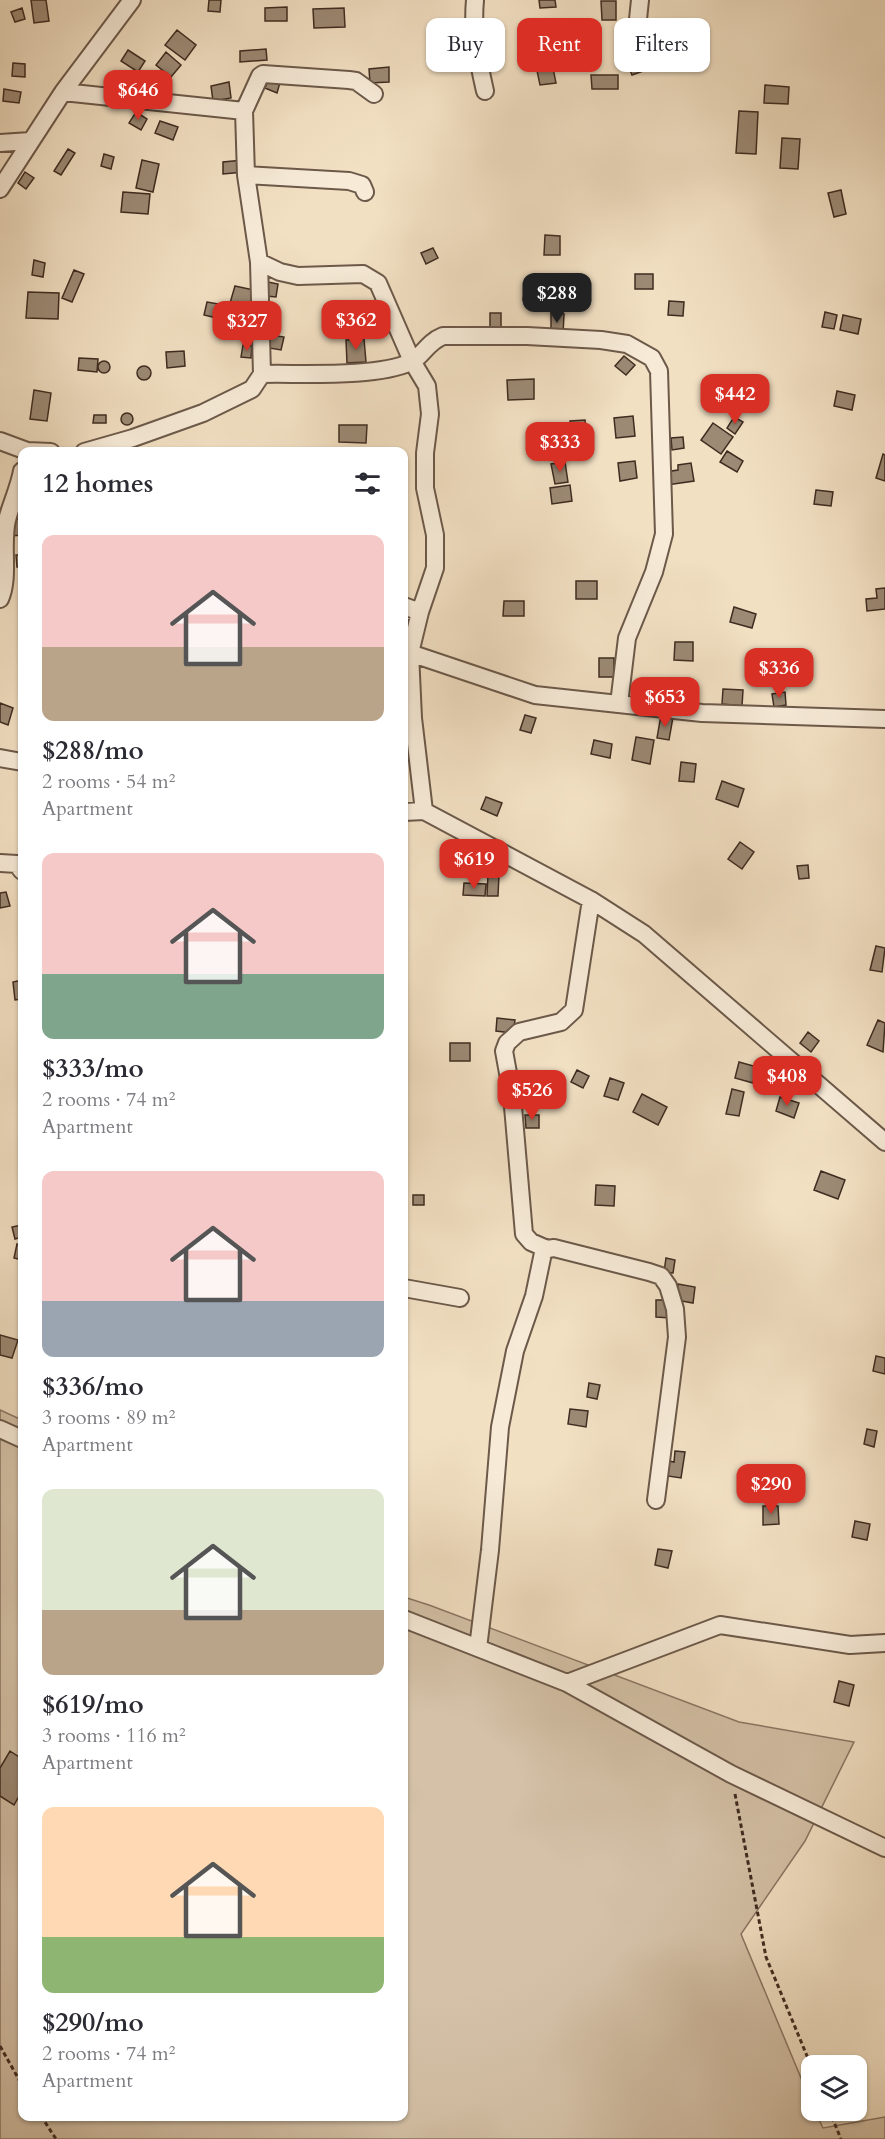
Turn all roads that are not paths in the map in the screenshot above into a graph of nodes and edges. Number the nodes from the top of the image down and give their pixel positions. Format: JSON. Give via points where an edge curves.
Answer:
{"nodes":[{"id":1,"x":132,"y":0,"type":"edge"},
{"id":2,"x":476,"y":0,"type":"edge"},
{"id":3,"x":640,"y":0,"type":"edge"},
{"id":4,"x":638,"y":18,"type":"edge"},
{"id":5,"x":486,"y":91,"type":"dead end"},
{"id":6,"x":63,"y":92,"type":"junction"},
{"id":7,"x":374,"y":94,"type":"dead end"},
{"id":8,"x":244,"y":111,"type":"junction"},
{"id":9,"x":30,"y":141,"type":"junction"},
{"id":10,"x":0,"y":143,"type":"edge"},
{"id":11,"x":246,"y":175,"type":"junction"},
{"id":12,"x":0,"y":189,"type":"edge"},
{"id":13,"x":365,"y":192,"type":"dead end"},
{"id":14,"x":259,"y":262,"type":"junction"},
{"id":15,"x":412,"y":362,"type":"junction"},
{"id":16,"x":262,"y":374,"type":"junction"},
{"id":17,"x":0,"y":441,"type":"edge"},
{"id":18,"x":137,"y":445,"type":"edge"},
{"id":19,"x":122,"y":447,"type":"edge"},
{"id":20,"x":18,"y":448,"type":"edge"},
{"id":21,"x":18,"y":490,"type":"edge"},
{"id":22,"x":0,"y":599,"type":"edge"},
{"id":23,"x":408,"y":608,"type":"edge"},
{"id":24,"x":420,"y":612,"type":"junction"},
{"id":25,"x":410,"y":653,"type":"junction"},
{"id":26,"x":619,"y":704,"type":"junction"},
{"id":27,"x":408,"y":718,"type":"edge"},
{"id":28,"x":885,"y":719,"type":"edge"},
{"id":29,"x":0,"y":758,"type":"edge"},
{"id":30,"x":18,"y":761,"type":"edge"},
{"id":31,"x":424,"y":811,"type":"junction"},
{"id":32,"x":408,"y":812,"type":"edge"},
{"id":33,"x":0,"y":863,"type":"edge"},
{"id":34,"x":18,"y":865,"type":"edge"},
{"id":35,"x":591,"y":900,"type":"junction"},
{"id":36,"x":885,"y":1142,"type":"edge"},
{"id":37,"x":547,"y":1249,"type":"junction"},
{"id":38,"x":408,"y":1289,"type":"edge"},
{"id":39,"x":460,"y":1298,"type":"dead end"},
{"id":40,"x":0,"y":1429,"type":"edge"},
{"id":41,"x":18,"y":1437,"type":"edge"},
{"id":42,"x":656,"y":1500,"type":"dead end"},
{"id":43,"x":408,"y":1621,"type":"edge"},
{"id":44,"x":885,"y":1643,"type":"edge"},
{"id":45,"x":478,"y":1648,"type":"junction"},
{"id":46,"x":567,"y":1683,"type":"junction"},
{"id":47,"x":885,"y":1848,"type":"edge"}],
"edges":[{"from":1,"to":6,"type":"street"},
{"from":2,"to":5,"type":"street","via":[[475,48]]},
{"from":3,"to":4,"type":"street"},
{"from":6,"to":8,"type":"street"},
{"from":6,"to":9,"type":"street"},
{"from":7,"to":8,"type":"street","via":[[356,81],[263,74]]},
{"from":8,"to":11,"type":"street"},
{"from":9,"to":10,"type":"street"},
{"from":9,"to":12,"type":"street"},
{"from":11,"to":13,"type":"street","via":[[349,182],[362,185]]},
{"from":11,"to":14,"type":"street"},
{"from":14,"to":15,"type":"street","via":[[298,276],[363,274],[378,283]]},
{"from":14,"to":16,"type":"street"},
{"from":15,"to":16,"type":"street","via":[[383,370]]},
{"from":15,"to":24,"type":"street","via":[[427,386],[430,414],[425,488],[435,535],[435,568]]},
{"from":15,"to":26,"type":"street","via":[[432,341],[443,336],[601,340],[627,344],[652,358],[659,371],[664,534],[654,572],[627,638]]},
{"from":16,"to":18,"type":"street","via":[[252,389]]},
{"from":17,"to":20,"type":"street"},
{"from":18,"to":19,"type":"street"},
{"from":21,"to":22,"type":"street","via":[[6,521]]},
{"from":23,"to":24,"type":"street"},
{"from":24,"to":25,"type":"street"},
{"from":25,"to":26,"type":"street","via":[[535,695]]},
{"from":25,"to":27,"type":"street"},
{"from":26,"to":28,"type":"street","via":[[702,713]]},
{"from":27,"to":31,"type":"street"},
{"from":29,"to":30,"type":"street"},
{"from":31,"to":32,"type":"street"},
{"from":31,"to":35,"type":"street"},
{"from":33,"to":34,"type":"street"},
{"from":35,"to":36,"type":"street","via":[[644,934]]},
{"from":35,"to":37,"type":"street","via":[[574,1010],[561,1022],[519,1032],[504,1052],[512,1095],[524,1234]]},
{"from":37,"to":42,"type":"street","via":[[649,1272],[661,1276],[668,1286],[677,1337]]},
{"from":37,"to":45,"type":"street","via":[[515,1352],[500,1427]]},
{"from":38,"to":39,"type":"street"},
{"from":40,"to":41,"type":"street"},
{"from":43,"to":45,"type":"street"},
{"from":44,"to":46,"type":"street","via":[[850,1645],[720,1625]]},
{"from":45,"to":46,"type":"street"},
{"from":46,"to":47,"type":"street","via":[[731,1774]]}]}
